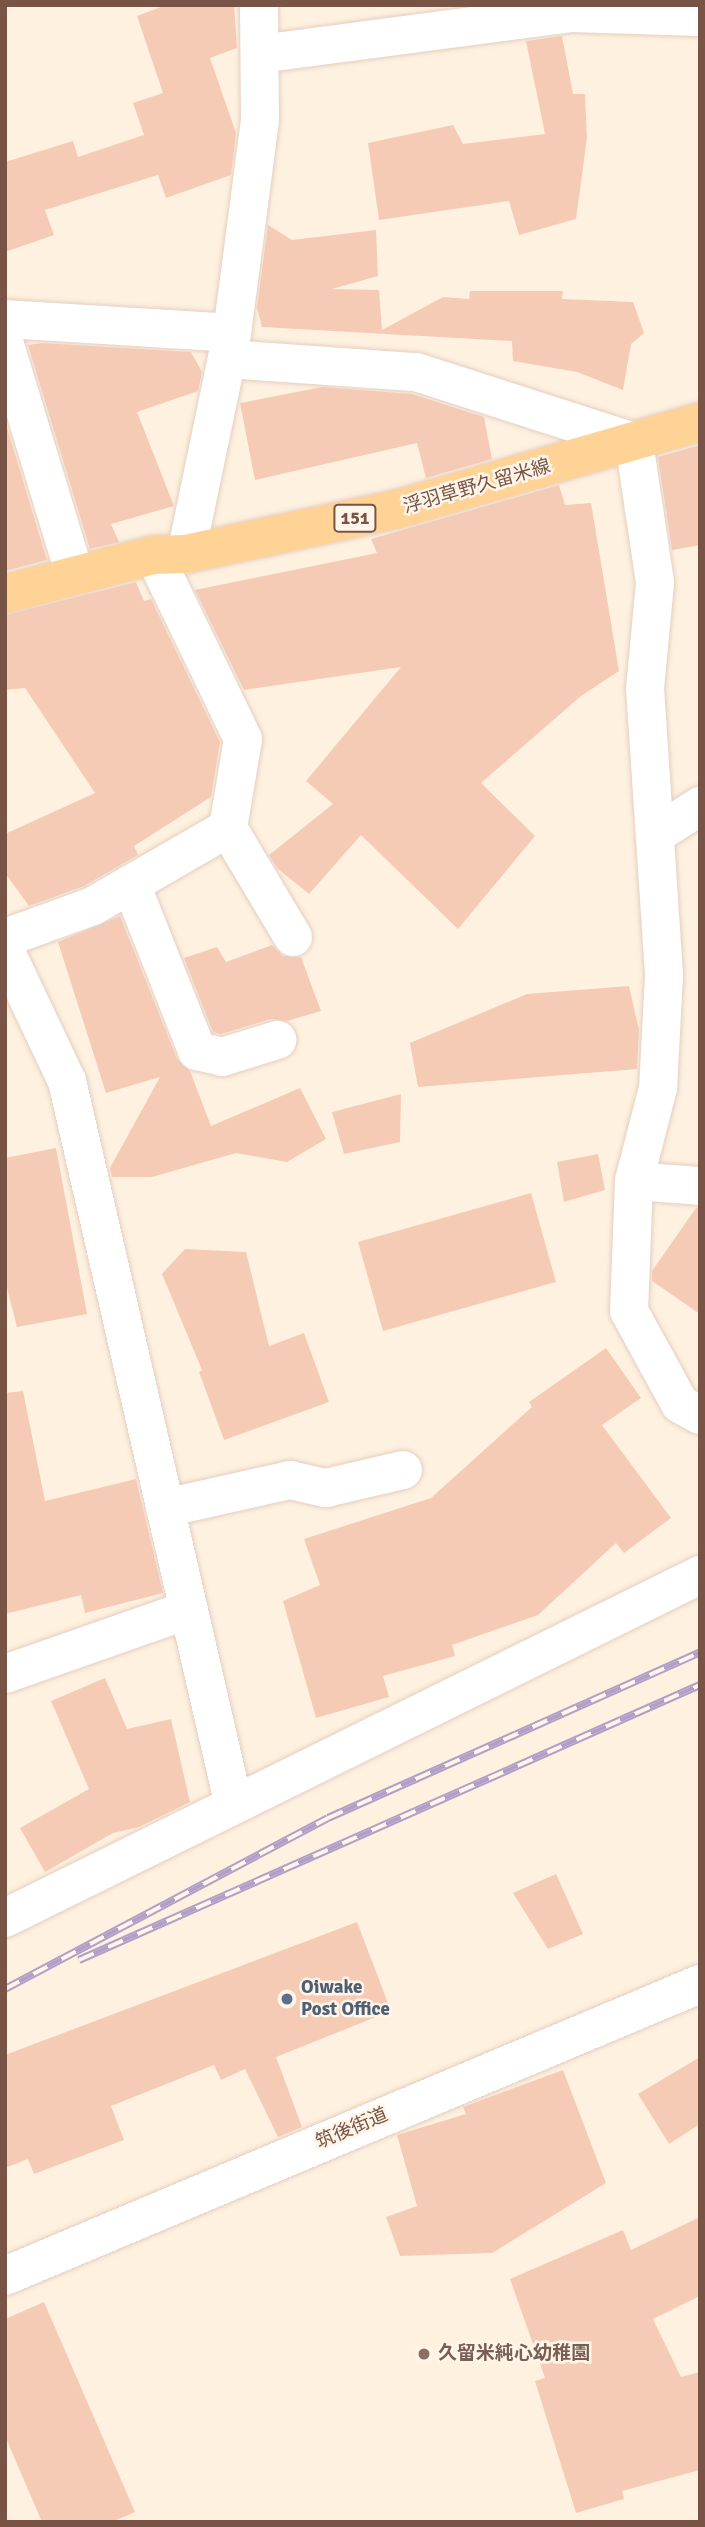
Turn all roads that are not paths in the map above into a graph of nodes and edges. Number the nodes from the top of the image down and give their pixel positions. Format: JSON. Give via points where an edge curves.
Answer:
{"nodes":[{"id":1,"x":259,"y":5,"type":"edge"},
{"id":2,"x":700,"y":17,"type":"edge"},
{"id":3,"x":260,"y":54,"type":"junction"},
{"id":4,"x":5,"y":319,"type":"edge"},
{"id":5,"x":5,"y":345,"type":"edge"},
{"id":6,"x":230,"y":346,"type":"junction"},
{"id":7,"x":700,"y":422,"type":"edge"},
{"id":8,"x":634,"y":442,"type":"junction"},
{"id":9,"x":170,"y":554,"type":"junction"},
{"id":10,"x":75,"y":576,"type":"junction"},
{"id":11,"x":5,"y":594,"type":"edge"},
{"id":12,"x":700,"y":806,"type":"edge"},
{"id":13,"x":228,"y":828,"type":"junction"},
{"id":14,"x":655,"y":835,"type":"junction"},
{"id":15,"x":131,"y":884,"type":"junction"},
{"id":16,"x":293,"y":937,"type":"dead end"},
{"id":17,"x":5,"y":938,"type":"edge"},
{"id":18,"x":5,"y":950,"type":"edge"},
{"id":19,"x":277,"y":1040,"type":"dead end"},
{"id":20,"x":634,"y":1181,"type":"junction"},
{"id":21,"x":700,"y":1186,"type":"edge"},
{"id":22,"x":700,"y":1415,"type":"edge"},
{"id":23,"x":403,"y":1470,"type":"dead end"},
{"id":24,"x":165,"y":1508,"type":"junction"},
{"id":25,"x":700,"y":1575,"type":"edge"},
{"id":26,"x":188,"y":1609,"type":"junction"},
{"id":27,"x":5,"y":1674,"type":"edge"},
{"id":28,"x":233,"y":1802,"type":"junction"},
{"id":29,"x":5,"y":1918,"type":"edge"},
{"id":30,"x":700,"y":1984,"type":"edge"},
{"id":31,"x":5,"y":2276,"type":"edge"}],
"edges":[{"from":1,"to":3,"type":"street"},
{"from":2,"to":3,"type":"street","via":[[570,13]]},
{"from":3,"to":6,"type":"street","via":[[260,120]]},
{"from":4,"to":6,"type":"street"},
{"from":5,"to":10,"type":"street"},
{"from":6,"to":8,"type":"street","via":[[416,372]]},
{"from":6,"to":9,"type":"street"},
{"from":7,"to":8,"type":"main road","name":"浮羽草野久留米線","number":"151"},
{"from":8,"to":9,"type":"main road","name":"浮羽草野久留米線","number":"151","via":[[398,509]]},
{"from":8,"to":14,"type":"street","via":[[655,583],[645,688]]},
{"from":9,"to":10,"type":"main road","name":"浮羽草野久留米線","number":"151"},
{"from":9,"to":13,"type":"street","via":[[243,739]]},
{"from":10,"to":11,"type":"main road","name":"浮羽草野久留米線","number":"151"},
{"from":12,"to":14,"type":"street"},
{"from":13,"to":15,"type":"street"},
{"from":13,"to":16,"type":"street"},
{"from":14,"to":20,"type":"street","via":[[664,975],[659,1087]]},
{"from":15,"to":17,"type":"street","via":[[93,906]]},
{"from":15,"to":19,"type":"street","via":[[197,1051],[222,1057]]},
{"from":18,"to":24,"type":"street","via":[[67,1081]]},
{"from":20,"to":21,"type":"street"},
{"from":20,"to":22,"type":"street","via":[[629,1311],[680,1404]]},
{"from":23,"to":24,"type":"street","via":[[326,1488],[290,1480]]},
{"from":24,"to":26,"type":"street"},
{"from":25,"to":28,"type":"street"},
{"from":26,"to":27,"type":"street"},
{"from":26,"to":28,"type":"street"},
{"from":28,"to":29,"type":"street"},
{"from":30,"to":31,"type":"street","name":"筑後街道"}]}
